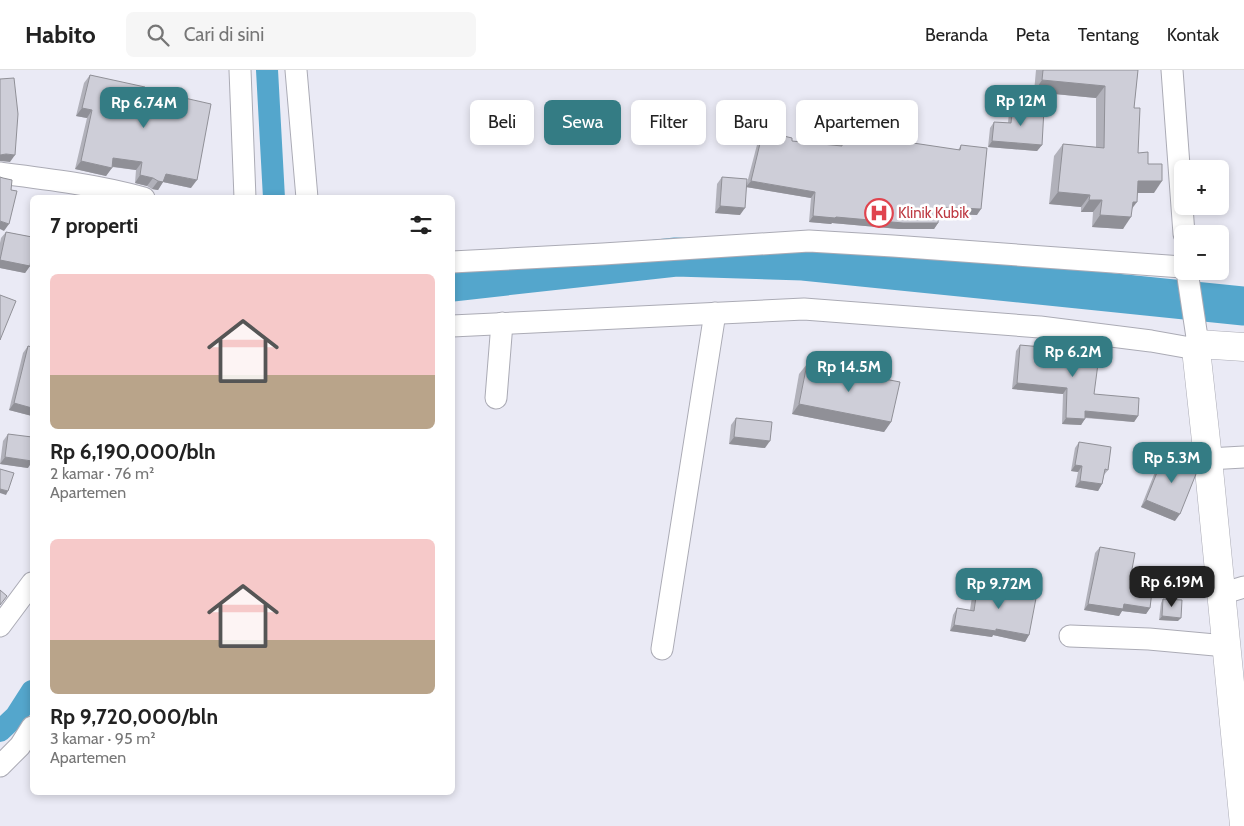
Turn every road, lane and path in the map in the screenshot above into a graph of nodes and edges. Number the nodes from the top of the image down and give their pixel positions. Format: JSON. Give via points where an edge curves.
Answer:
{"nodes":[{"id":1,"x":240,"y":70,"type":"edge"},
{"id":2,"x":296,"y":70,"type":"edge"},
{"id":3,"x":1172,"y":70,"type":"edge"},
{"id":4,"x":0,"y":173,"type":"edge"},
{"id":5,"x":134,"y":195,"type":"edge"},
{"id":6,"x":245,"y":195,"type":"edge"},
{"id":7,"x":307,"y":195,"type":"edge"},
{"id":8,"x":1183,"y":225,"type":"edge"},
{"id":9,"x":455,"y":262,"type":"edge"},
{"id":10,"x":1174,"y":274,"type":"edge"},
{"id":11,"x":1187,"y":280,"type":"edge"},
{"id":12,"x":715,"y":313,"type":"junction"},
{"id":13,"x":502,"y":323,"type":"junction"},
{"id":14,"x":455,"y":326,"type":"edge"},
{"id":15,"x":1196,"y":342,"type":"junction"},
{"id":16,"x":1244,"y":347,"type":"edge"},
{"id":17,"x":496,"y":398,"type":"dead end"},
{"id":18,"x":1244,"y":457,"type":"edge"},
{"id":19,"x":1208,"y":460,"type":"junction"},
{"id":20,"x":30,"y":586,"type":"edge"},
{"id":21,"x":1232,"y":591,"type":"edge"},
{"id":22,"x":0,"y":626,"type":"edge"},
{"id":23,"x":1070,"y":636,"type":"dead end"},
{"id":24,"x":1226,"y":646,"type":"junction"},
{"id":25,"x":662,"y":649,"type":"dead end"},
{"id":26,"x":30,"y":730,"type":"edge"},
{"id":27,"x":0,"y":766,"type":"edge"},
{"id":28,"x":1244,"y":825,"type":"edge"}],
"edges":[{"from":1,"to":6,"type":"street"},
{"from":2,"to":7,"type":"street"},
{"from":3,"to":8,"type":"street"},
{"from":4,"to":5,"type":"street"},
{"from":9,"to":10,"type":"street","via":[[810,241]]},
{"from":11,"to":15,"type":"street"},
{"from":12,"to":13,"type":"street"},
{"from":12,"to":15,"type":"street","via":[[804,309],[1040,327],[1151,342]]},
{"from":12,"to":25,"type":"street"},
{"from":13,"to":14,"type":"street"},
{"from":13,"to":17,"type":"street"},
{"from":15,"to":16,"type":"main road"},
{"from":15,"to":19,"type":"main road"},
{"from":18,"to":19,"type":"street"},
{"from":19,"to":21,"type":"main road"},
{"from":20,"to":22,"type":"street"},
{"from":21,"to":24,"type":"main road"},
{"from":23,"to":24,"type":"street"},
{"from":24,"to":28,"type":"main road"},
{"from":26,"to":27,"type":"street"}]}
